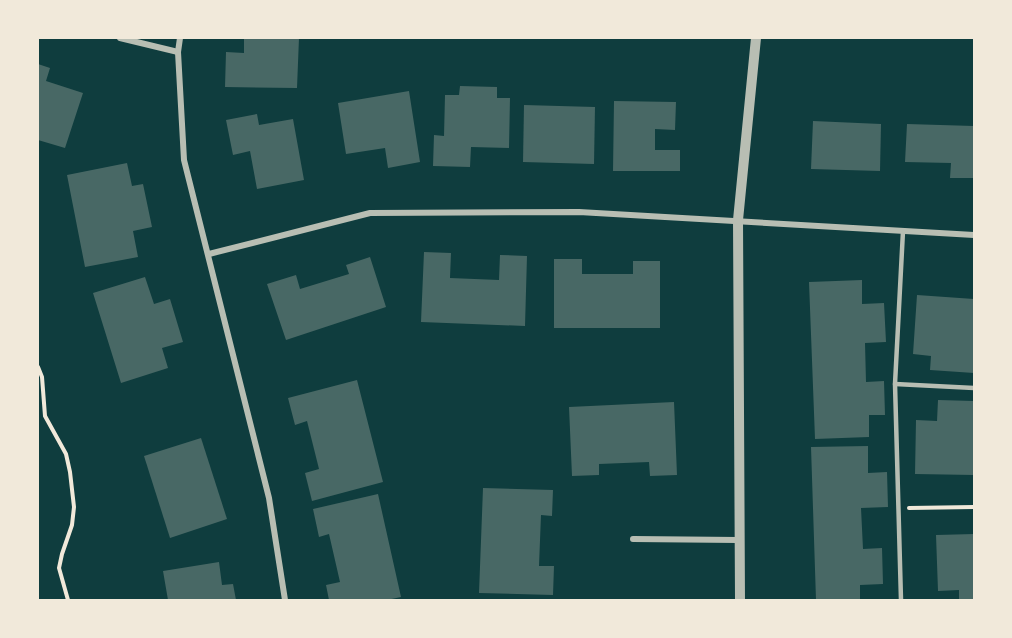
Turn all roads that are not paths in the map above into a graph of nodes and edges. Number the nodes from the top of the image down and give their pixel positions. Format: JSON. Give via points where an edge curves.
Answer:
{"nodes":[{"id":1,"x":120,"y":38,"type":"edge"},
{"id":2,"x":180,"y":38,"type":"edge"},
{"id":3,"x":756,"y":38,"type":"edge"},
{"id":4,"x":178,"y":52,"type":"junction"},
{"id":5,"x":738,"y":220,"type":"junction"},
{"id":6,"x":903,"y":231,"type":"junction"},
{"id":7,"x":975,"y":235,"type":"edge"},
{"id":8,"x":209,"y":254,"type":"junction"},
{"id":9,"x":895,"y":384,"type":"junction"},
{"id":10,"x":975,"y":388,"type":"edge"},
{"id":11,"x":633,"y":539,"type":"dead end"},
{"id":12,"x":738,"y":540,"type":"junction"},
{"id":13,"x":285,"y":600,"type":"edge"},
{"id":14,"x":740,"y":600,"type":"edge"},
{"id":15,"x":901,"y":600,"type":"edge"}],
"edges":[{"from":1,"to":4,"type":"street"},
{"from":2,"to":4,"type":"street"},
{"from":3,"to":5,"type":"street"},
{"from":4,"to":8,"type":"street","via":[[184,160]]},
{"from":5,"to":6,"type":"street"},
{"from":5,"to":8,"type":"street","via":[[579,212],[370,213]]},
{"from":5,"to":12,"type":"street"},
{"from":6,"to":7,"type":"street"},
{"from":6,"to":9,"type":"lane"},
{"from":8,"to":13,"type":"street","via":[[269,498]]},
{"from":9,"to":10,"type":"lane"},
{"from":9,"to":15,"type":"lane"},
{"from":11,"to":12,"type":"street"},
{"from":12,"to":14,"type":"street"}]}
